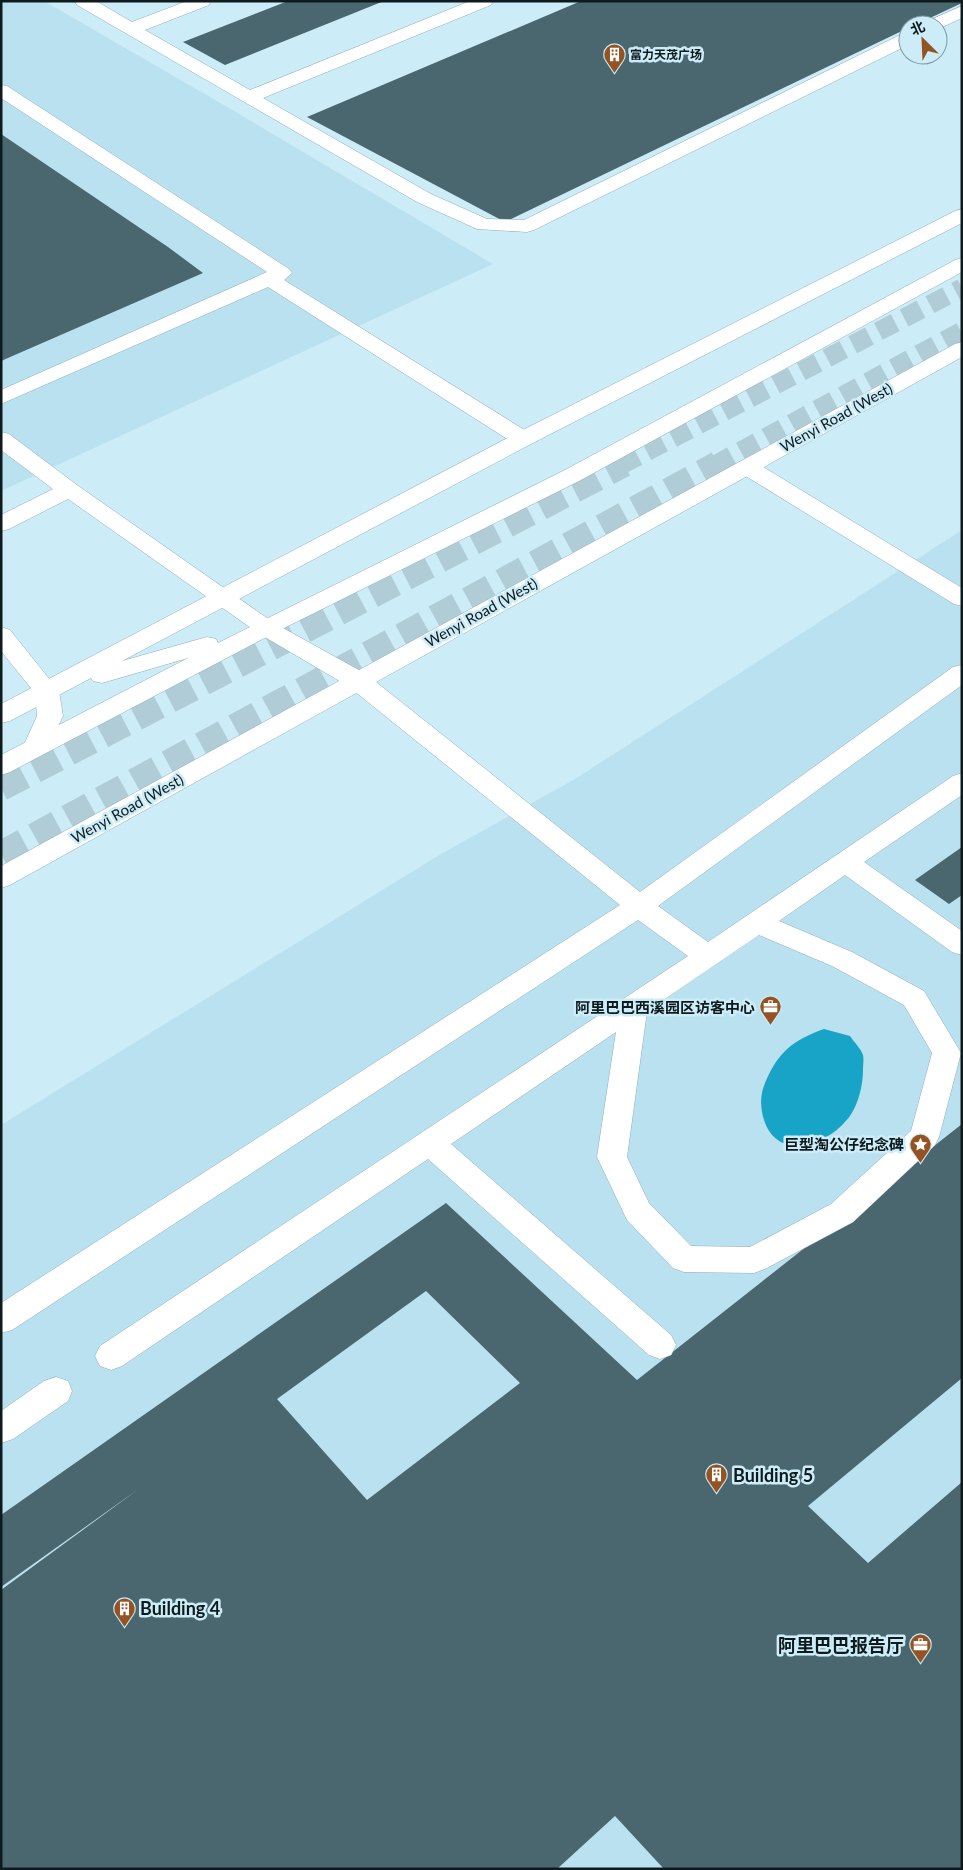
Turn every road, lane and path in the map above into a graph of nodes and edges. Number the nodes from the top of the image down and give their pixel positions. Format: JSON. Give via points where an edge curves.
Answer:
{"nodes":[{"id":1,"x":83,"y":1,"type":"edge"},
{"id":2,"x":203,"y":1,"type":"edge"},
{"id":3,"x":485,"y":1,"type":"edge"},
{"id":4,"x":962,"y":11,"type":"edge"},
{"id":5,"x":948,"y":18,"type":"edge"},
{"id":6,"x":131,"y":29,"type":"junction"},
{"id":7,"x":898,"y":43,"type":"edge"},
{"id":8,"x":1,"y":90,"type":"edge"},
{"id":9,"x":249,"y":97,"type":"junction"},
{"id":10,"x":962,"y":215,"type":"edge"},
{"id":11,"x":962,"y":264,"type":"edge"},
{"id":12,"x":269,"y":279,"type":"junction"},
{"id":13,"x":962,"y":348,"type":"edge"},
{"id":14,"x":1,"y":398,"type":"edge"},
{"id":15,"x":523,"y":439,"type":"junction"},
{"id":16,"x":1,"y":440,"type":"edge"},
{"id":17,"x":747,"y":467,"type":"junction"},
{"id":18,"x":69,"y":490,"type":"junction"},
{"id":19,"x":1,"y":524,"type":"edge"},
{"id":20,"x":223,"y":598,"type":"junction"},
{"id":21,"x":962,"y":599,"type":"edge"},
{"id":22,"x":266,"y":628,"type":"junction"},
{"id":23,"x":1,"y":635,"type":"edge"},
{"id":24,"x":962,"y":673,"type":"edge"},
{"id":25,"x":358,"y":680,"type":"junction"},
{"id":26,"x":48,"y":691,"type":"junction"},
{"id":27,"x":1,"y":715,"type":"edge"},
{"id":28,"x":36,"y":747,"type":"junction"},
{"id":29,"x":1,"y":766,"type":"edge"},
{"id":30,"x":962,"y":782,"type":"edge"},
{"id":31,"x":845,"y":862,"type":"junction"},
{"id":32,"x":1,"y":878,"type":"edge"},
{"id":33,"x":640,"y":906,"type":"junction"},
{"id":34,"x":756,"y":922,"type":"junction"},
{"id":35,"x":956,"y":933,"type":"edge"},
{"id":36,"x":708,"y":956,"type":"junction"},
{"id":37,"x":634,"y":1005,"type":"junction"},
{"id":38,"x":429,"y":1142,"type":"junction"},
{"id":39,"x":1,"y":1320,"type":"edge"},
{"id":40,"x":660,"y":1345,"type":"dead end"},
{"id":41,"x":112,"y":1356,"type":"dead end"},
{"id":42,"x":56,"y":1392,"type":"dead end"},
{"id":43,"x":1,"y":1429,"type":"edge"}],
"edges":[{"from":1,"to":6,"type":"main road"},
{"from":2,"to":6,"type":"main road"},
{"from":3,"to":9,"type":"main road"},
{"from":4,"to":5,"type":"main road"},
{"from":6,"to":9,"type":"main road"},
{"from":7,"to":9,"type":"main road","via":[[526,226],[484,225],[424,198]]},
{"from":8,"to":12,"type":"main road","via":[[282,273]]},
{"from":10,"to":15,"type":"main road"},
{"from":11,"to":22,"type":"main road","via":[[571,476]]},
{"from":12,"to":14,"type":"main road"},
{"from":12,"to":15,"type":"main road"},
{"from":13,"to":17,"type":"main road","name":"Wenyi Road (West)"},
{"from":15,"to":20,"type":"main road"},
{"from":16,"to":18,"type":"main road"},
{"from":17,"to":21,"type":"main road"},
{"from":17,"to":25,"type":"main road","name":"Wenyi Road (West)"},
{"from":18,"to":19,"type":"main road"},
{"from":18,"to":20,"type":"main road"},
{"from":20,"to":22,"type":"main road"},
{"from":20,"to":26,"type":"main road"},
{"from":22,"to":25,"type":"main road"},
{"from":22,"to":26,"type":"main road"},
{"from":22,"to":28,"type":"main road"},
{"from":23,"to":26,"type":"main road"},
{"from":24,"to":33,"type":"main road"},
{"from":25,"to":32,"type":"main road","name":"Wenyi Road (West)"},
{"from":25,"to":33,"type":"main road"},
{"from":26,"to":27,"type":"main road"},
{"from":26,"to":28,"type":"main road","via":[[50,716]]},
{"from":28,"to":29,"type":"main road"},
{"from":30,"to":31,"type":"main road"},
{"from":31,"to":34,"type":"main road"},
{"from":31,"to":35,"type":"main road"},
{"from":33,"to":36,"type":"main road"},
{"from":33,"to":39,"type":"main road"},
{"from":34,"to":36,"type":"main road"},
{"from":34,"to":37,"type":"main road","via":[[842,959],[914,998],[947,1053],[924,1137],[842,1212],[754,1260],[684,1259],[638,1211],[612,1157]]},
{"from":36,"to":37,"type":"main road"},
{"from":37,"to":38,"type":"main road"},
{"from":38,"to":40,"type":"main road"},
{"from":38,"to":41,"type":"main road"},
{"from":42,"to":43,"type":"main road"}]}
